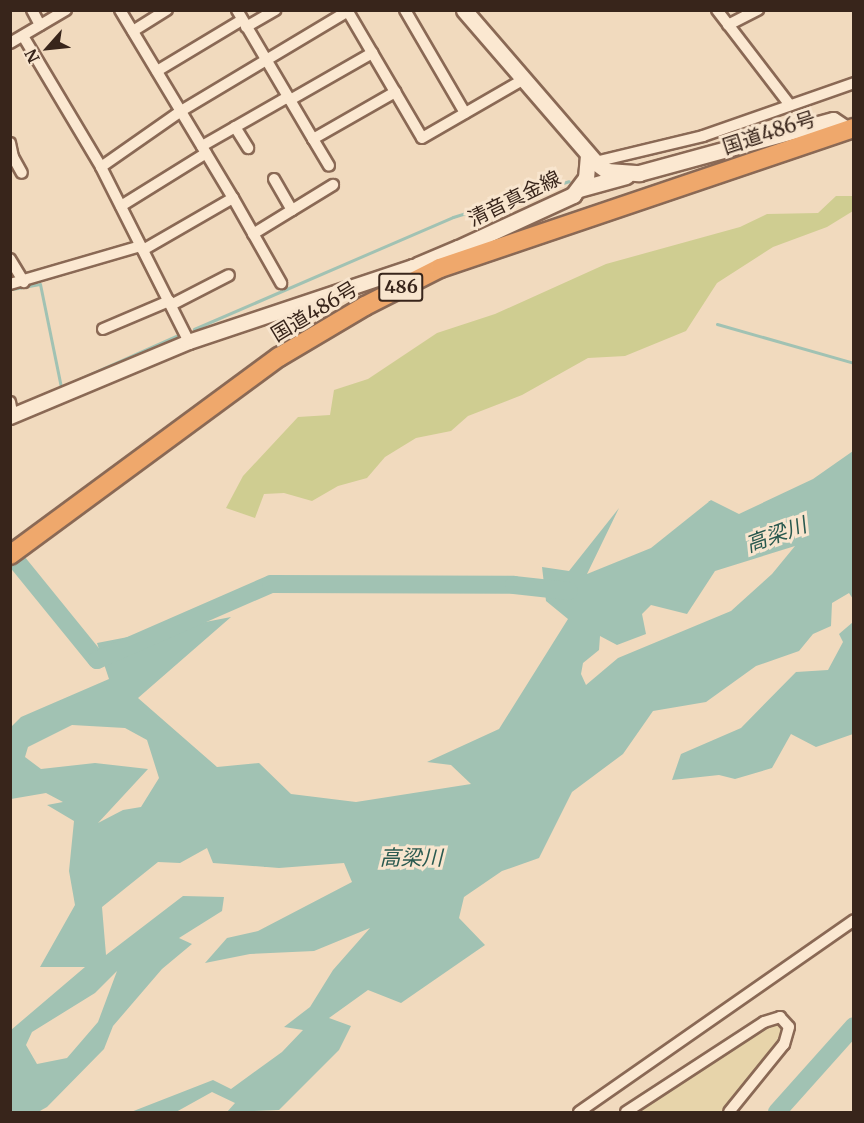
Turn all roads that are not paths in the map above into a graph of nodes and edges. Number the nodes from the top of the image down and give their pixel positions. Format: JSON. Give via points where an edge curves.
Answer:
{"nodes":[{"id":1,"x":32,"y":10,"type":"edge"},
{"id":2,"x":66,"y":10,"type":"edge"},
{"id":3,"x":120,"y":10,"type":"edge"},
{"id":4,"x":167,"y":10,"type":"edge"},
{"id":5,"x":274,"y":10,"type":"edge"},
{"id":6,"x":405,"y":10,"type":"edge"},
{"id":7,"x":717,"y":10,"type":"edge"},
{"id":8,"x":758,"y":10,"type":"edge"},
{"id":9,"x":466,"y":11,"type":"edge"},
{"id":10,"x":350,"y":12,"type":"edge"},
{"id":11,"x":242,"y":19,"type":"edge"},
{"id":12,"x":40,"y":25,"type":"junction"},
{"id":13,"x":728,"y":25,"type":"junction"},
{"id":14,"x":133,"y":32,"type":"junction"},
{"id":15,"x":23,"y":36,"type":"junction"},
{"id":16,"x":10,"y":43,"type":"edge"},
{"id":17,"x":372,"y":53,"type":"junction"},
{"id":18,"x":265,"y":59,"type":"junction"},
{"id":19,"x":157,"y":71,"type":"junction"},
{"id":20,"x":524,"y":79,"type":"junction"},
{"id":21,"x":854,"y":83,"type":"edge"},
{"id":22,"x":395,"y":92,"type":"junction"},
{"id":23,"x":289,"y":98,"type":"junction"},
{"id":24,"x":790,"y":105,"type":"junction"},
{"id":25,"x":181,"y":111,"type":"junction"},
{"id":26,"x":465,"y":113,"type":"junction"},
{"id":27,"x":235,"y":127,"type":"junction"},
{"id":28,"x":851,"y":129,"type":"edge"},
{"id":29,"x":313,"y":139,"type":"junction"},
{"id":30,"x":10,"y":143,"type":"edge"},
{"id":31,"x":248,"y":148,"type":"dead end"},
{"id":32,"x":204,"y":150,"type":"junction"},
{"id":33,"x":12,"y":158,"type":"edge"},
{"id":34,"x":592,"y":158,"type":"junction"},
{"id":35,"x":329,"y":166,"type":"dead end"},
{"id":36,"x":101,"y":167,"type":"junction"},
{"id":37,"x":22,"y":172,"type":"dead end"},
{"id":38,"x":629,"y":175,"type":"junction"},
{"id":39,"x":274,"y":179,"type":"dead end"},
{"id":40,"x":333,"y":185,"type":"dead end"},
{"id":41,"x":579,"y":189,"type":"junction"},
{"id":42,"x":233,"y":198,"type":"junction"},
{"id":43,"x":121,"y":206,"type":"junction"},
{"id":44,"x":292,"y":210,"type":"junction"},
{"id":45,"x":253,"y":234,"type":"junction"},
{"id":46,"x":142,"y":248,"type":"junction"},
{"id":47,"x":459,"y":248,"type":"junction"},
{"id":48,"x":10,"y":259,"type":"edge"},
{"id":49,"x":413,"y":267,"type":"junction"},
{"id":50,"x":440,"y":268,"type":"junction"},
{"id":51,"x":229,"y":275,"type":"dead end"},
{"id":52,"x":24,"y":282,"type":"junction"},
{"id":53,"x":281,"y":283,"type":"dead end"},
{"id":54,"x":10,"y":284,"type":"edge"},
{"id":55,"x":170,"y":303,"type":"junction"},
{"id":56,"x":103,"y":329,"type":"dead end"},
{"id":57,"x":189,"y":342,"type":"junction"},
{"id":58,"x":10,"y":402,"type":"edge"},
{"id":59,"x":12,"y":417,"type":"edge"},
{"id":60,"x":10,"y":555,"type":"edge"},
{"id":61,"x":854,"y":920,"type":"edge"},
{"id":62,"x":579,"y":1113,"type":"edge"},
{"id":63,"x":626,"y":1113,"type":"edge"},
{"id":64,"x":729,"y":1113,"type":"edge"}],
"edges":[{"from":1,"to":12,"type":"street"},
{"from":2,"to":12,"type":"street"},
{"from":3,"to":14,"type":"street"},
{"from":4,"to":14,"type":"street"},
{"from":5,"to":11,"type":"street"},
{"from":6,"to":26,"type":"street"},
{"from":7,"to":13,"type":"street"},
{"from":8,"to":13,"type":"street"},
{"from":9,"to":20,"type":"main road"},
{"from":10,"to":17,"type":"street"},
{"from":10,"to":18,"type":"street"},
{"from":11,"to":18,"type":"street"},
{"from":11,"to":19,"type":"street"},
{"from":12,"to":15,"type":"street"},
{"from":13,"to":24,"type":"street"},
{"from":14,"to":19,"type":"street"},
{"from":15,"to":16,"type":"street"},
{"from":15,"to":36,"type":"street"},
{"from":17,"to":22,"type":"street"},
{"from":17,"to":23,"type":"street"},
{"from":18,"to":23,"type":"street"},
{"from":18,"to":25,"type":"street"},
{"from":19,"to":25,"type":"street"},
{"from":20,"to":26,"type":"street"},
{"from":20,"to":34,"type":"main road"},
{"from":21,"to":24,"type":"street"},
{"from":22,"to":26,"type":"street","via":[[422,138]]},
{"from":22,"to":29,"type":"street"},
{"from":23,"to":27,"type":"street"},
{"from":23,"to":29,"type":"street"},
{"from":24,"to":34,"type":"street","via":[[703,136]]},
{"from":25,"to":32,"type":"street"},
{"from":25,"to":36,"type":"street"},
{"from":27,"to":31,"type":"street"},
{"from":27,"to":32,"type":"street"},
{"from":28,"to":38,"type":"main road","via":[[833,120]]},
{"from":28,"to":50,"type":"highway","name":"国道486号","number":"486"},
{"from":29,"to":35,"type":"street"},
{"from":30,"to":33,"type":"street"},
{"from":32,"to":42,"type":"street"},
{"from":32,"to":43,"type":"street"},
{"from":33,"to":37,"type":"street"},
{"from":34,"to":38,"type":"main road","via":[[607,171]]},
{"from":34,"to":41,"type":"main road","name":"清音真金線"},
{"from":36,"to":43,"type":"street"},
{"from":38,"to":41,"type":"main road"},
{"from":39,"to":44,"type":"street"},
{"from":40,"to":44,"type":"street"},
{"from":41,"to":47,"type":"main road","name":"清音真金線","via":[[556,205]]},
{"from":42,"to":45,"type":"street"},
{"from":42,"to":46,"type":"street"},
{"from":43,"to":46,"type":"street"},
{"from":44,"to":45,"type":"street"},
{"from":45,"to":53,"type":"street"},
{"from":46,"to":52,"type":"street"},
{"from":46,"to":55,"type":"street"},
{"from":47,"to":49,"type":"street"},
{"from":47,"to":50,"type":"main road","name":"清音真金線"},
{"from":48,"to":52,"type":"street"},
{"from":49,"to":50,"type":"street"},
{"from":49,"to":57,"type":"street"},
{"from":50,"to":60,"type":"highway","name":"国道486号","number":"486","via":[[365,306],[279,357]]},
{"from":51,"to":55,"type":"street"},
{"from":52,"to":54,"type":"street"},
{"from":55,"to":56,"type":"street"},
{"from":55,"to":57,"type":"street"},
{"from":57,"to":59,"type":"street"},
{"from":58,"to":59,"type":"street"},
{"from":61,"to":62,"type":"street"},
{"from":63,"to":64,"type":"street","via":[[764,1022],[780,1017],[789,1027],[784,1044]]}]}
